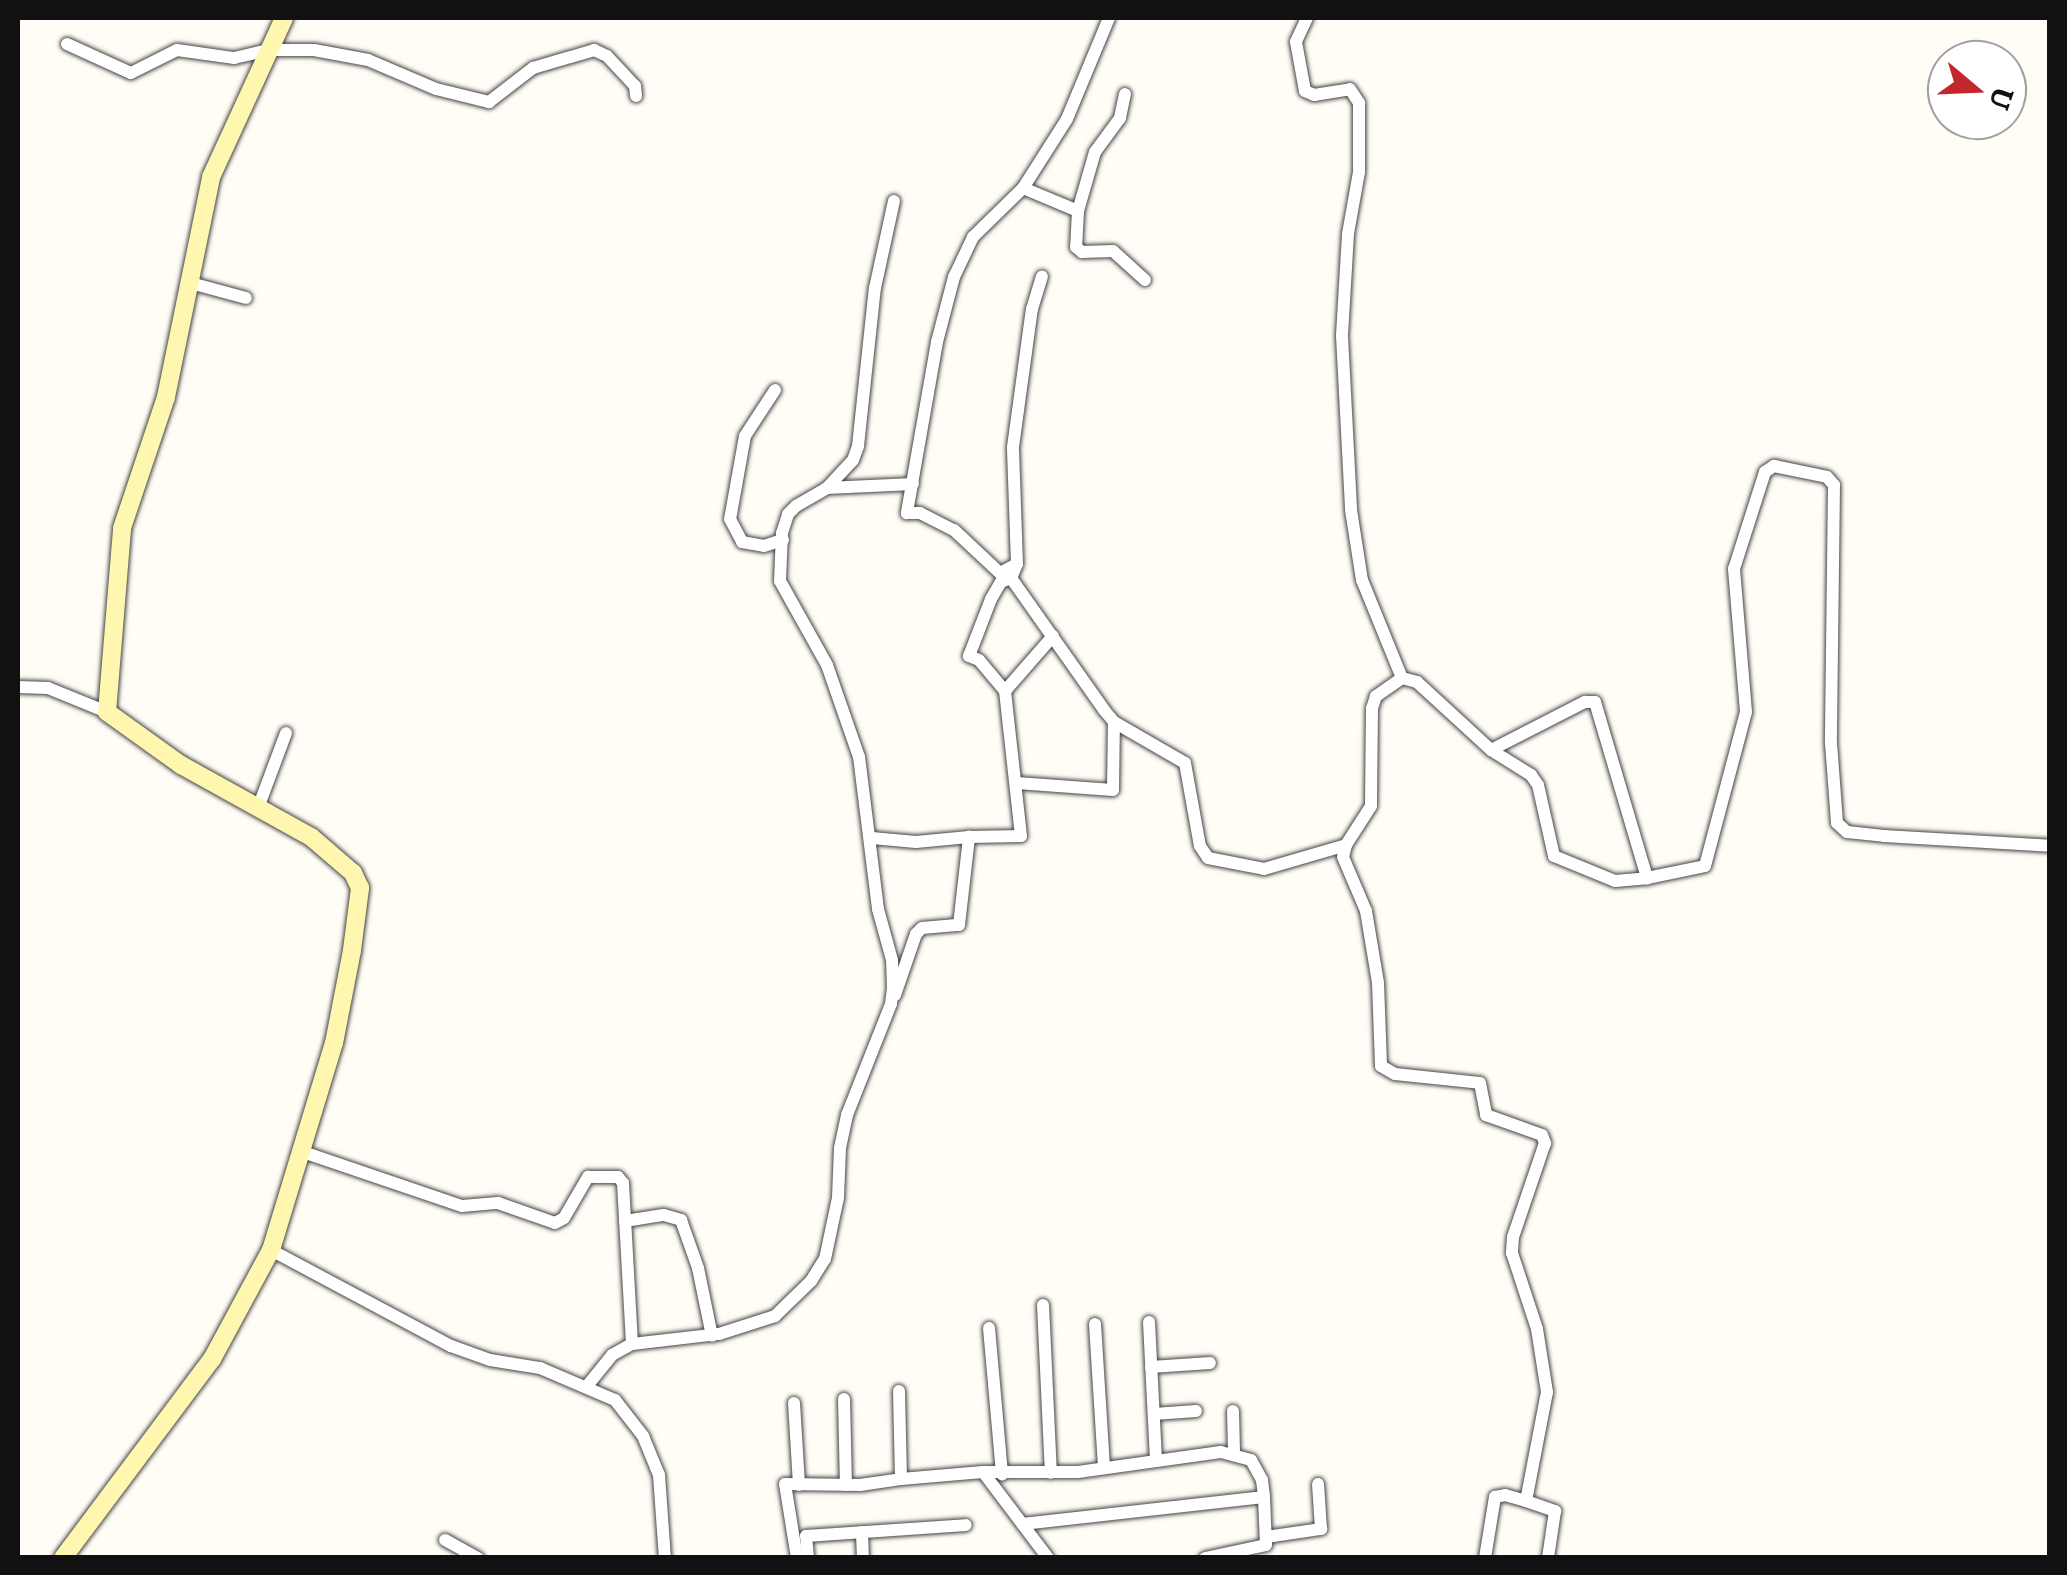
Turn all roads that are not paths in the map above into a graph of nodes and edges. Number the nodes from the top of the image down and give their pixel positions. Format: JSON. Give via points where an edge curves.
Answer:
{"nodes":[{"id":1,"x":284,"y":18,"type":"edge"},
{"id":2,"x":1109,"y":18,"type":"edge"},
{"id":3,"x":1307,"y":18,"type":"edge"},
{"id":4,"x":67,"y":44,"type":"dead end"},
{"id":5,"x":270,"y":50,"type":"junction"},
{"id":6,"x":1125,"y":94,"type":"dead end"},
{"id":7,"x":636,"y":96,"type":"dead end"},
{"id":8,"x":1023,"y":188,"type":"junction"},
{"id":9,"x":894,"y":201,"type":"dead end"},
{"id":10,"x":1078,"y":211,"type":"junction"},
{"id":11,"x":1042,"y":276,"type":"dead end"},
{"id":12,"x":1145,"y":280,"type":"dead end"},
{"id":13,"x":187,"y":282,"type":"junction"},
{"id":14,"x":246,"y":298,"type":"dead end"},
{"id":15,"x":774,"y":390,"type":"dead end"},
{"id":16,"x":913,"y":484,"type":"junction"},
{"id":17,"x":827,"y":488,"type":"junction"},
{"id":18,"x":782,"y":540,"type":"junction"},
{"id":19,"x":1017,"y":564,"type":"junction"},
{"id":20,"x":1011,"y":578,"type":"junction"},
{"id":21,"x":1053,"y":636,"type":"junction"},
{"id":22,"x":1402,"y":678,"type":"junction"},
{"id":23,"x":18,"y":687,"type":"edge"},
{"id":24,"x":1004,"y":691,"type":"junction"},
{"id":25,"x":107,"y":712,"type":"junction"},
{"id":26,"x":1114,"y":722,"type":"junction"},
{"id":27,"x":286,"y":733,"type":"dead end"},
{"id":28,"x":1491,"y":750,"type":"junction"},
{"id":29,"x":1017,"y":783,"type":"junction"},
{"id":30,"x":258,"y":808,"type":"junction"},
{"id":31,"x":969,"y":837,"type":"junction"},
{"id":32,"x":872,"y":838,"type":"junction"},
{"id":33,"x":1346,"y":845,"type":"junction"},
{"id":34,"x":2050,"y":846,"type":"edge"},
{"id":35,"x":1647,"y":878,"type":"junction"},
{"id":36,"x":892,"y":1004,"type":"junction"},
{"id":37,"x":303,"y":1152,"type":"junction"},
{"id":38,"x":625,"y":1222,"type":"junction"},
{"id":39,"x":271,"y":1250,"type":"junction"},
{"id":40,"x":1043,"y":1306,"type":"dead end"},
{"id":41,"x":1149,"y":1322,"type":"dead end"},
{"id":42,"x":1095,"y":1324,"type":"dead end"},
{"id":43,"x":989,"y":1328,"type":"dead end"},
{"id":44,"x":712,"y":1336,"type":"junction"},
{"id":45,"x":632,"y":1344,"type":"junction"},
{"id":46,"x":1210,"y":1363,"type":"dead end"},
{"id":47,"x":1152,"y":1367,"type":"junction"},
{"id":48,"x":587,"y":1386,"type":"junction"},
{"id":49,"x":899,"y":1392,"type":"dead end"},
{"id":50,"x":844,"y":1400,"type":"dead end"},
{"id":51,"x":794,"y":1403,"type":"dead end"},
{"id":52,"x":1196,"y":1411,"type":"dead end"},
{"id":53,"x":1234,"y":1411,"type":"dead end"},
{"id":54,"x":1154,"y":1414,"type":"junction"},
{"id":55,"x":1234,"y":1453,"type":"junction"},
{"id":56,"x":1156,"y":1460,"type":"junction"},
{"id":57,"x":1104,"y":1466,"type":"junction"},
{"id":58,"x":984,"y":1472,"type":"junction"},
{"id":59,"x":1051,"y":1473,"type":"junction"},
{"id":60,"x":1002,"y":1474,"type":"junction"},
{"id":61,"x":901,"y":1478,"type":"junction"},
{"id":62,"x":1318,"y":1484,"type":"dead end"},
{"id":63,"x":846,"y":1485,"type":"junction"},
{"id":64,"x":799,"y":1486,"type":"junction"},
{"id":65,"x":1264,"y":1497,"type":"junction"},
{"id":66,"x":1526,"y":1501,"type":"junction"},
{"id":67,"x":1024,"y":1524,"type":"junction"},
{"id":68,"x":966,"y":1525,"type":"dead end"},
{"id":69,"x":862,"y":1532,"type":"junction"},
{"id":70,"x":1266,"y":1538,"type":"junction"},
{"id":71,"x":445,"y":1540,"type":"dead end"},
{"id":72,"x":1254,"y":1553,"type":"edge"},
{"id":73,"x":1200,"y":1557,"type":"edge"},
{"id":74,"x":63,"y":1558,"type":"edge"},
{"id":75,"x":478,"y":1558,"type":"edge"},
{"id":76,"x":665,"y":1558,"type":"edge"},
{"id":77,"x":798,"y":1558,"type":"edge"},
{"id":78,"x":808,"y":1558,"type":"edge"},
{"id":79,"x":863,"y":1558,"type":"edge"},
{"id":80,"x":1048,"y":1558,"type":"edge"},
{"id":81,"x":1485,"y":1558,"type":"edge"},
{"id":82,"x":1548,"y":1558,"type":"edge"}],
"edges":[{"from":1,"to":5,"type":"street"},
{"from":2,"to":8,"type":"street","via":[[1067,120]]},
{"from":3,"to":22,"type":"street","via":[[1296,42],[1305,90],[1314,95],[1350,89],[1360,103],[1344,294],[1346,452],[1362,580]]},
{"from":4,"to":5,"type":"street","via":[[131,74],[177,50],[234,58]]},
{"from":5,"to":7,"type":"street","via":[[368,60],[489,102],[533,68],[594,50],[635,86]]},
{"from":5,"to":13,"type":"street","via":[[212,177]]},
{"from":6,"to":10,"type":"street","via":[[1120,118],[1096,152]]},
{"from":8,"to":10,"type":"street"},
{"from":8,"to":16,"type":"street","via":[[980,229],[954,277]]},
{"from":9,"to":17,"type":"street","via":[[875,288],[858,446]]},
{"from":10,"to":12,"type":"street","via":[[1077,250],[1113,251]]},
{"from":11,"to":19,"type":"street","via":[[1013,447]]},
{"from":13,"to":14,"type":"street"},
{"from":13,"to":25,"type":"street","via":[[166,397],[122,528]]},
{"from":15,"to":18,"type":"street","via":[[745,436],[730,519],[742,542],[764,546]]},
{"from":16,"to":17,"type":"street"},
{"from":16,"to":19,"type":"street","via":[[907,514],[920,513],[954,530],[1000,573]]},
{"from":17,"to":18,"type":"street","via":[[788,514]]},
{"from":18,"to":32,"type":"street","via":[[780,581],[841,701],[859,757]]},
{"from":19,"to":20,"type":"street"},
{"from":20,"to":21,"type":"street"},
{"from":20,"to":24,"type":"street","via":[[991,599],[969,656]]},
{"from":21,"to":24,"type":"street"},
{"from":21,"to":26,"type":"street"},
{"from":22,"to":28,"type":"street","via":[[1417,682]]},
{"from":22,"to":33,"type":"street","via":[[1376,696],[1372,806]]},
{"from":23,"to":25,"type":"street","via":[[48,688]]},
{"from":24,"to":29,"type":"street"},
{"from":25,"to":30,"type":"street","via":[[181,765]]},
{"from":26,"to":29,"type":"street","via":[[1113,790]]},
{"from":26,"to":33,"type":"street","via":[[1185,763],[1200,846],[1213,861],[1264,869]]},
{"from":27,"to":30,"type":"street"},
{"from":28,"to":35,"type":"street","via":[[1536,782],[1554,856],[1616,881]]},
{"from":28,"to":35,"type":"street","via":[[1595,702]]},
{"from":29,"to":31,"type":"street","via":[[1022,836]]},
{"from":30,"to":37,"type":"street","via":[[311,837],[360,888],[334,1043]]},
{"from":31,"to":32,"type":"street"},
{"from":31,"to":36,"type":"street","via":[[960,925],[916,934]]},
{"from":32,"to":36,"type":"street","via":[[878,909],[892,960]]},
{"from":33,"to":66,"type":"street","via":[[1343,857],[1366,911],[1378,983],[1381,1066],[1396,1074],[1480,1083],[1486,1116],[1544,1138],[1512,1253],[1536,1328],[1546,1392]]},
{"from":34,"to":35,"type":"street","via":[[1846,832],[1837,823],[1831,742],[1834,485],[1826,477],[1774,466],[1765,472],[1734,569],[1746,712],[1708,860],[1704,867]]},
{"from":36,"to":44,"type":"street","via":[[848,1115],[825,1259],[775,1316]]},
{"from":37,"to":38,"type":"street","via":[[462,1206],[498,1203],[555,1223],[588,1177],[614,1175],[623,1183]]},
{"from":37,"to":39,"type":"street"},
{"from":38,"to":44,"type":"street","via":[[664,1215],[681,1220]]},
{"from":38,"to":45,"type":"street"},
{"from":39,"to":48,"type":"street","via":[[451,1346]]},
{"from":39,"to":74,"type":"street","via":[[212,1359]]},
{"from":40,"to":59,"type":"street"},
{"from":41,"to":47,"type":"street"},
{"from":42,"to":57,"type":"street"},
{"from":43,"to":60,"type":"street"},
{"from":44,"to":45,"type":"street"},
{"from":45,"to":48,"type":"street","via":[[612,1355]]},
{"from":46,"to":47,"type":"street"},
{"from":47,"to":54,"type":"street"},
{"from":48,"to":76,"type":"street","via":[[615,1400],[651,1453]]},
{"from":49,"to":61,"type":"street"},
{"from":50,"to":63,"type":"street"},
{"from":51,"to":64,"type":"street"},
{"from":52,"to":54,"type":"street"},
{"from":53,"to":55,"type":"street"},
{"from":54,"to":56,"type":"street"},
{"from":55,"to":56,"type":"street"},
{"from":55,"to":65,"type":"street","via":[[1259,1470]]},
{"from":56,"to":57,"type":"street"},
{"from":57,"to":59,"type":"street"},
{"from":58,"to":60,"type":"street"},
{"from":58,"to":61,"type":"street"},
{"from":58,"to":67,"type":"street"},
{"from":59,"to":60,"type":"street"},
{"from":61,"to":63,"type":"street"},
{"from":62,"to":70,"type":"street","via":[[1321,1529]]},
{"from":63,"to":64,"type":"street"},
{"from":64,"to":77,"type":"street","via":[[785,1484]]},
{"from":65,"to":67,"type":"street"},
{"from":65,"to":70,"type":"street"},
{"from":66,"to":81,"type":"street","via":[[1495,1497]]},
{"from":66,"to":82,"type":"street","via":[[1555,1511]]},
{"from":67,"to":80,"type":"street"},
{"from":68,"to":69,"type":"street"},
{"from":69,"to":78,"type":"street","via":[[806,1536]]},
{"from":69,"to":79,"type":"street"},
{"from":70,"to":72,"type":"street"},
{"from":71,"to":75,"type":"street"},
{"from":72,"to":73,"type":"street"}]}
